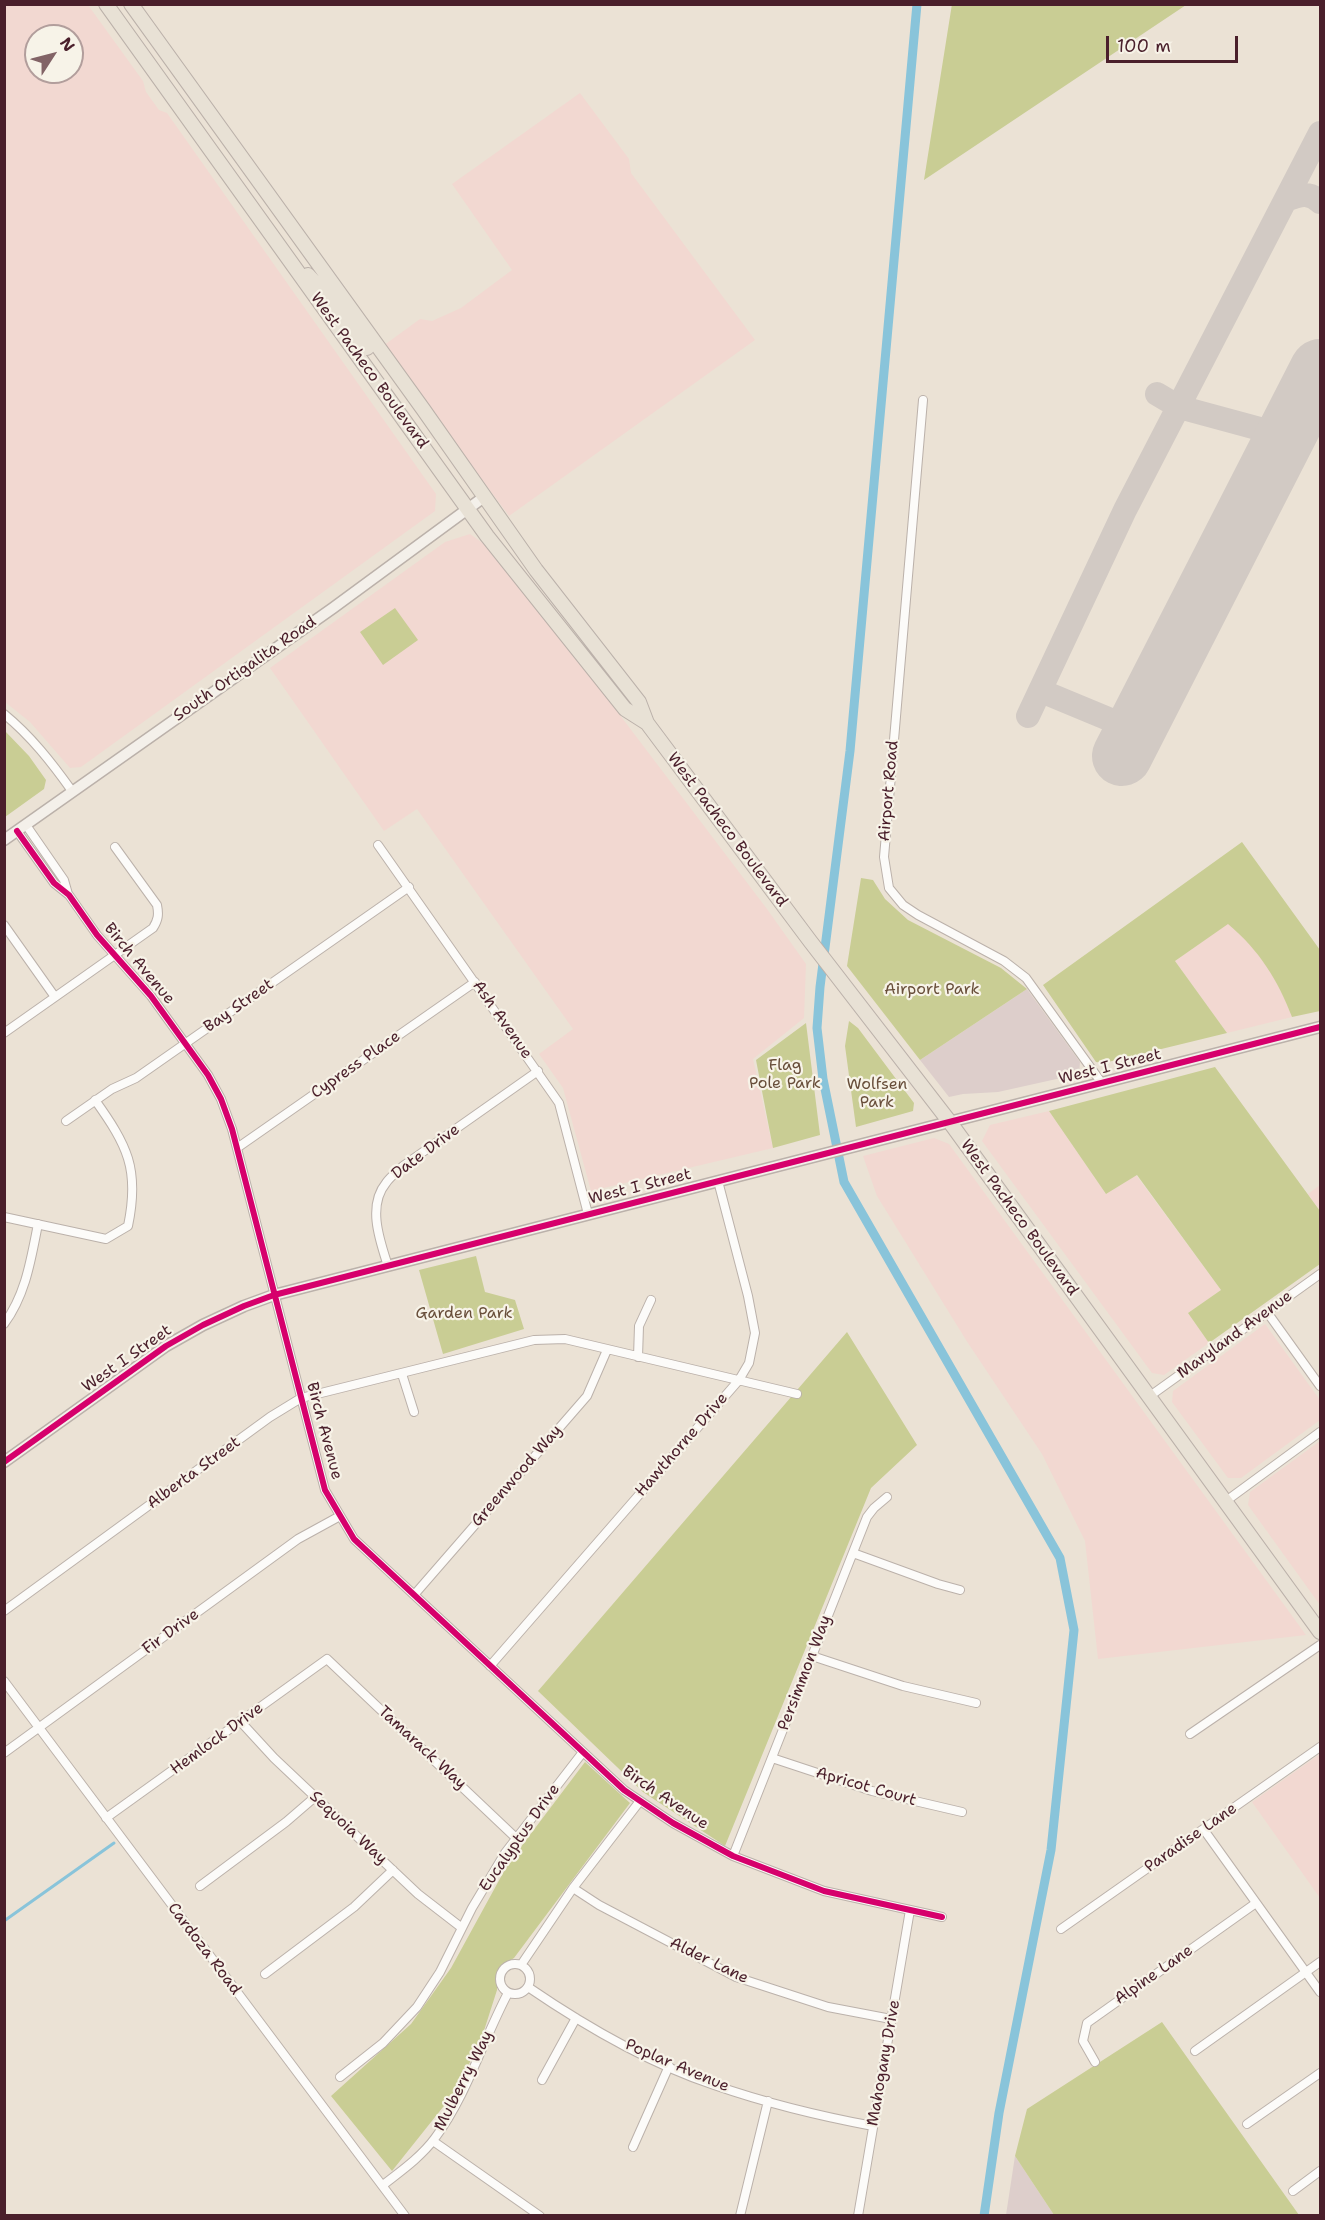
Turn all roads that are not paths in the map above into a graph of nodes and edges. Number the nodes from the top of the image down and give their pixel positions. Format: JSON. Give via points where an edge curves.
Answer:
{"nodes":[{"id":1,"x":106,"y":4,"type":"edge"},
{"id":2,"x":130,"y":4,"type":"edge"},
{"id":3,"x":275,"y":241,"type":"junction"},
{"id":4,"x":393,"y":368,"type":"junction"},
{"id":5,"x":923,"y":400,"type":"dead end"},
{"id":6,"x":484,"y":497,"type":"junction"},
{"id":7,"x":469,"y":509,"type":"junction"},
{"id":8,"x":4,"y":714,"type":"edge"},
{"id":9,"x":647,"y":723,"type":"junction"},
{"id":10,"x":72,"y":791,"type":"junction"},
{"id":11,"x":21,"y":828,"type":"junction"},
{"id":12,"x":4,"y":840,"type":"edge"},
{"id":13,"x":378,"y":844,"type":"dead end"},
{"id":14,"x":116,"y":847,"type":"dead end"},
{"id":15,"x":409,"y":888,"type":"junction"},
{"id":16,"x":4,"y":925,"type":"edge"},
{"id":17,"x":115,"y":955,"type":"junction"},
{"id":18,"x":475,"y":982,"type":"junction"},
{"id":19,"x":55,"y":997,"type":"junction"},
{"id":20,"x":1320,"y":1027,"type":"edge"},
{"id":21,"x":4,"y":1033,"type":"edge"},
{"id":22,"x":185,"y":1044,"type":"junction"},
{"id":23,"x":538,"y":1071,"type":"junction"},
{"id":24,"x":1101,"y":1082,"type":"junction"},
{"id":25,"x":95,"y":1100,"type":"junction"},
{"id":26,"x":66,"y":1120,"type":"dead end"},
{"id":27,"x":949,"y":1121,"type":"junction"},
{"id":28,"x":237,"y":1148,"type":"junction"},
{"id":29,"x":718,"y":1181,"type":"junction"},
{"id":30,"x":588,"y":1214,"type":"junction"},
{"id":31,"x":4,"y":1217,"type":"edge"},
{"id":32,"x":38,"y":1224,"type":"junction"},
{"id":33,"x":387,"y":1266,"type":"junction"},
{"id":34,"x":1320,"y":1274,"type":"edge"},
{"id":35,"x":274,"y":1295,"type":"junction"},
{"id":36,"x":651,"y":1300,"type":"dead end"},
{"id":37,"x":1267,"y":1312,"type":"junction"},
{"id":38,"x":4,"y":1324,"type":"edge"},
{"id":39,"x":607,"y":1350,"type":"junction"},
{"id":40,"x":638,"y":1357,"type":"junction"},
{"id":41,"x":402,"y":1374,"type":"junction"},
{"id":42,"x":739,"y":1380,"type":"junction"},
{"id":43,"x":1320,"y":1386,"type":"edge"},
{"id":44,"x":797,"y":1394,"type":"dead end"},
{"id":45,"x":1150,"y":1396,"type":"junction"},
{"id":46,"x":301,"y":1398,"type":"junction"},
{"id":47,"x":414,"y":1412,"type":"dead end"},
{"id":48,"x":1320,"y":1432,"type":"edge"},
{"id":49,"x":4,"y":1462,"type":"edge"},
{"id":50,"x":887,"y":1497,"type":"dead end"},
{"id":51,"x":1226,"y":1502,"type":"junction"},
{"id":52,"x":340,"y":1515,"type":"junction"},
{"id":53,"x":853,"y":1553,"type":"junction"},
{"id":54,"x":960,"y":1590,"type":"dead end"},
{"id":55,"x":414,"y":1595,"type":"junction"},
{"id":56,"x":4,"y":1611,"type":"edge"},
{"id":57,"x":1320,"y":1632,"type":"edge"},
{"id":58,"x":1320,"y":1645,"type":"edge"},
{"id":59,"x":812,"y":1656,"type":"junction"},
{"id":60,"x":327,"y":1659,"type":"joint"},
{"id":61,"x":490,"y":1666,"type":"junction"},
{"id":62,"x":4,"y":1681,"type":"edge"},
{"id":63,"x":976,"y":1703,"type":"dead end"},
{"id":64,"x":240,"y":1721,"type":"junction"},
{"id":65,"x":39,"y":1728,"type":"junction"},
{"id":66,"x":1190,"y":1734,"type":"dead end"},
{"id":67,"x":1320,"y":1747,"type":"edge"},
{"id":68,"x":583,"y":1752,"type":"junction"},
{"id":69,"x":4,"y":1753,"type":"edge"},
{"id":70,"x":772,"y":1758,"type":"junction"},
{"id":71,"x":315,"y":1797,"type":"junction"},
{"id":72,"x":640,"y":1801,"type":"junction"},
{"id":73,"x":962,"y":1812,"type":"dead end"},
{"id":74,"x":106,"y":1818,"type":"junction"},
{"id":75,"x":1204,"y":1830,"type":"junction"},
{"id":76,"x":516,"y":1838,"type":"junction"},
{"id":77,"x":733,"y":1856,"type":"junction"},
{"id":78,"x":393,"y":1870,"type":"junction"},
{"id":79,"x":200,"y":1886,"type":"dead end"},
{"id":80,"x":573,"y":1888,"type":"junction"},
{"id":81,"x":1256,"y":1903,"type":"junction"},
{"id":82,"x":910,"y":1910,"type":"junction"},
{"id":83,"x":942,"y":1917,"type":"dead end"},
{"id":84,"x":462,"y":1928,"type":"junction"},
{"id":85,"x":1061,"y":1929,"type":"dead end"},
{"id":86,"x":1320,"y":1962,"type":"edge"},
{"id":87,"x":521,"y":1965,"type":"junction"},
{"id":88,"x":1306,"y":1972,"type":"junction"},
{"id":89,"x":265,"y":1974,"type":"dead end"},
{"id":90,"x":528,"y":1987,"type":"junction"},
{"id":91,"x":1320,"y":1992,"type":"edge"},
{"id":92,"x":508,"y":1993,"type":"junction"},
{"id":93,"x":576,"y":2018,"type":"junction"},
{"id":94,"x":891,"y":2019,"type":"junction"},
{"id":95,"x":1195,"y":2051,"type":"dead end"},
{"id":96,"x":1095,"y":2062,"type":"dead end"},
{"id":97,"x":669,"y":2066,"type":"junction"},
{"id":98,"x":1320,"y":2073,"type":"edge"},
{"id":99,"x":340,"y":2077,"type":"dead end"},
{"id":100,"x":542,"y":2080,"type":"dead end"},
{"id":101,"x":768,"y":2101,"type":"junction"},
{"id":102,"x":1247,"y":2124,"type":"dead end"},
{"id":103,"x":873,"y":2126,"type":"junction"},
{"id":104,"x":433,"y":2140,"type":"junction"},
{"id":105,"x":633,"y":2147,"type":"dead end"},
{"id":106,"x":1320,"y":2171,"type":"edge"},
{"id":107,"x":383,"y":2185,"type":"junction"},
{"id":108,"x":1293,"y":2191,"type":"dead end"},
{"id":109,"x":405,"y":2216,"type":"edge"},
{"id":110,"x":540,"y":2216,"type":"edge"},
{"id":111,"x":740,"y":2216,"type":"edge"},
{"id":112,"x":858,"y":2216,"type":"edge"}],
"edges":[{"from":1,"to":3,"type":"highway","name":"West Pacheco Boulevard"},
{"from":2,"to":4,"type":"highway","name":"West Pacheco Boulevard"},
{"from":3,"to":4,"type":"highway","via":[[323,291],[383,368]]},
{"from":3,"to":7,"type":"highway","name":"West Pacheco Boulevard"},
{"from":4,"to":6,"type":"highway","name":"West Pacheco Boulevard"},
{"from":5,"to":24,"type":"street","name":"Airport Road","via":[[884,857],[889,888],[918,915],[1004,961],[1026,978]]},
{"from":6,"to":7,"type":"street","name":"South Ortigalita Road"},
{"from":6,"to":9,"type":"highway","name":"West Pacheco Boulevard","via":[[549,588],[639,702]]},
{"from":7,"to":9,"type":"highway","name":"West Pacheco Boulevard","via":[[513,570],[626,709]]},
{"from":7,"to":10,"type":"street","name":"South Ortigalita Road"},
{"from":8,"to":10,"type":"street","via":[[22,729]]},
{"from":9,"to":27,"type":"highway","name":"West Pacheco Boulevard"},
{"from":10,"to":11,"type":"street","name":"South Ortigalita Road"},
{"from":11,"to":12,"type":"street","name":"South Ortigalita Road"},
{"from":11,"to":17,"type":"street","name":"Birch Avenue","via":[[54,883],[69,895]]},
{"from":13,"to":15,"type":"street","name":"Ash Avenue"},
{"from":14,"to":17,"type":"street","via":[[157,905],[158,917],[153,928]]},
{"from":15,"to":18,"type":"street","name":"Ash Avenue"},
{"from":15,"to":22,"type":"street","name":"Bay Street"},
{"from":16,"to":19,"type":"street"},
{"from":17,"to":19,"type":"street"},
{"from":17,"to":22,"type":"street","name":"Birch Avenue","via":[[141,983]]},
{"from":18,"to":23,"type":"street","name":"Ash Avenue"},
{"from":18,"to":28,"type":"street","name":"Cypress Place"},
{"from":19,"to":21,"type":"street"},
{"from":20,"to":24,"type":"street","name":"West I Street"},
{"from":22,"to":25,"type":"street","name":"Bay Street"},
{"from":22,"to":28,"type":"street","name":"Birch Avenue","via":[[221,1099]]},
{"from":23,"to":30,"type":"street","name":"Ash Avenue","via":[[559,1103]]},
{"from":23,"to":33,"type":"street","name":"Date Drive","via":[[403,1166],[386,1183],[377,1206],[377,1233]]},
{"from":24,"to":27,"type":"street","name":"West I Street"},
{"from":25,"to":26,"type":"street","name":"Bay Street"},
{"from":25,"to":32,"type":"street","via":[[115,1129],[130,1162],[133,1193],[128,1226],[106,1239]]},
{"from":27,"to":29,"type":"street","name":"West I Street"},
{"from":27,"to":45,"type":"highway","name":"West Pacheco Boulevard"},
{"from":28,"to":35,"type":"street","name":"Birch Avenue"},
{"from":29,"to":30,"type":"street","name":"West I Street"},
{"from":29,"to":42,"type":"street","name":"Hawthorne Drive","via":[[754,1333],[749,1363]]},
{"from":30,"to":33,"type":"street","name":"West I Street"},
{"from":31,"to":32,"type":"street"},
{"from":32,"to":38,"type":"street","via":[[25,1285]]},
{"from":33,"to":35,"type":"street","name":"West I Street"},
{"from":34,"to":37,"type":"street","name":"Maryland Avenue"},
{"from":35,"to":46,"type":"street","name":"Birch Avenue"},
{"from":35,"to":49,"type":"street","name":"West I Street","via":[[203,1325],[166,1346]]},
{"from":36,"to":40,"type":"street","via":[[639,1326]]},
{"from":37,"to":43,"type":"street"},
{"from":37,"to":45,"type":"street","name":"Maryland Avenue"},
{"from":39,"to":40,"type":"street","name":"Alberta Street"},
{"from":39,"to":41,"type":"street","name":"Alberta Street","via":[[565,1339],[534,1340]]},
{"from":39,"to":55,"type":"street","name":"Greenwood Way","via":[[587,1396]]},
{"from":40,"to":42,"type":"street","name":"Alberta Street"},
{"from":41,"to":46,"type":"street","name":"Alberta Street"},
{"from":41,"to":47,"type":"street"},
{"from":42,"to":44,"type":"street","name":"Alberta Street"},
{"from":42,"to":61,"type":"street","name":"Hawthorne Drive"},
{"from":45,"to":51,"type":"highway","name":"West Pacheco Boulevard"},
{"from":46,"to":52,"type":"street","name":"Birch Avenue","via":[[325,1490]]},
{"from":46,"to":56,"type":"street","name":"Alberta Street"},
{"from":48,"to":51,"type":"street"},
{"from":50,"to":53,"type":"street","name":"Persimmon Way","via":[[867,1517]]},
{"from":51,"to":57,"type":"highway","name":"West Pacheco Boulevard"},
{"from":52,"to":55,"type":"street","name":"Birch Avenue","via":[[354,1539]]},
{"from":52,"to":65,"type":"street","name":"Fir Drive","via":[[298,1539]]},
{"from":53,"to":54,"type":"street"},
{"from":53,"to":59,"type":"street","name":"Persimmon Way"},
{"from":55,"to":61,"type":"street","name":"Birch Avenue"},
{"from":58,"to":66,"type":"street"},
{"from":59,"to":63,"type":"street","via":[[903,1686]]},
{"from":59,"to":70,"type":"street","name":"Persimmon Way"},
{"from":60,"to":64,"type":"street","name":"Hemlock Drive"},
{"from":60,"to":76,"type":"street","name":"Tamarack Way"},
{"from":61,"to":68,"type":"street","name":"Birch Avenue"},
{"from":62,"to":65,"type":"street","name":"Cardoza Road"},
{"from":64,"to":71,"type":"street","name":"Sequoia Way"},
{"from":64,"to":74,"type":"street","name":"Hemlock Drive"},
{"from":65,"to":69,"type":"street","name":"Fir Drive"},
{"from":65,"to":74,"type":"street","name":"Cardoza Road"},
{"from":67,"to":75,"type":"street","name":"Paradise Lane"},
{"from":68,"to":72,"type":"street","name":"Birch Avenue"},
{"from":68,"to":76,"type":"street","name":"Eucalyptus Drive"},
{"from":70,"to":73,"type":"street","name":"Apricot Court","via":[[872,1791]]},
{"from":70,"to":77,"type":"street","name":"Persimmon Way"},
{"from":71,"to":78,"type":"street","name":"Sequoia Way"},
{"from":71,"to":79,"type":"street"},
{"from":72,"to":77,"type":"street","name":"Birch Avenue"},
{"from":72,"to":80,"type":"street"},
{"from":74,"to":107,"type":"street","name":"Cardoza Road"},
{"from":75,"to":81,"type":"street"},
{"from":75,"to":85,"type":"street","name":"Paradise Lane"},
{"from":76,"to":84,"type":"street","name":"Eucalyptus Drive"},
{"from":77,"to":82,"type":"street","name":"Birch Avenue","via":[[824,1890]]},
{"from":78,"to":84,"type":"street","name":"Sequoia Way"},
{"from":78,"to":89,"type":"street","via":[[354,1907]]},
{"from":80,"to":87,"type":"street"},
{"from":80,"to":94,"type":"street","name":"Alder Lane","via":[[736,1977],[828,2007]]},
{"from":81,"to":88,"type":"street"},
{"from":81,"to":96,"type":"street","name":"Alpine Lane","via":[[1087,2023],[1083,2041]]},
{"from":82,"to":83,"type":"street","name":"Birch Avenue"},
{"from":82,"to":94,"type":"street","name":"Mahogany Drive"},
{"from":84,"to":99,"type":"street","name":"Eucalyptus Drive","via":[[417,2007],[383,2043]]},
{"from":86,"to":88,"type":"street"},
{"from":87,"to":90,"type":"street","via":[[530,1977]]},
{"from":87,"to":92,"type":"street","via":[[509,1965],[503,1970],[501,1985]]},
{"from":88,"to":91,"type":"street"},
{"from":88,"to":95,"type":"street"},
{"from":90,"to":92,"type":"street","via":[[523,1992]]},
{"from":90,"to":93,"type":"street","name":"Poplar Avenue"},
{"from":92,"to":104,"type":"street","name":"Mulberry Way"},
{"from":93,"to":97,"type":"street","name":"Poplar Avenue"},
{"from":93,"to":100,"type":"street"},
{"from":94,"to":103,"type":"street","name":"Mahogany Drive"},
{"from":97,"to":101,"type":"street","name":"Poplar Avenue","via":[[712,2085]]},
{"from":97,"to":105,"type":"street"},
{"from":98,"to":102,"type":"street"},
{"from":101,"to":103,"type":"street","name":"Poplar Avenue"},
{"from":101,"to":111,"type":"street"},
{"from":103,"to":112,"type":"street","name":"Mahogany Drive"},
{"from":104,"to":107,"type":"street","name":"Mulberry Way"},
{"from":104,"to":110,"type":"street"},
{"from":106,"to":108,"type":"street"},
{"from":107,"to":109,"type":"street","name":"Cardoza Road"}]}
